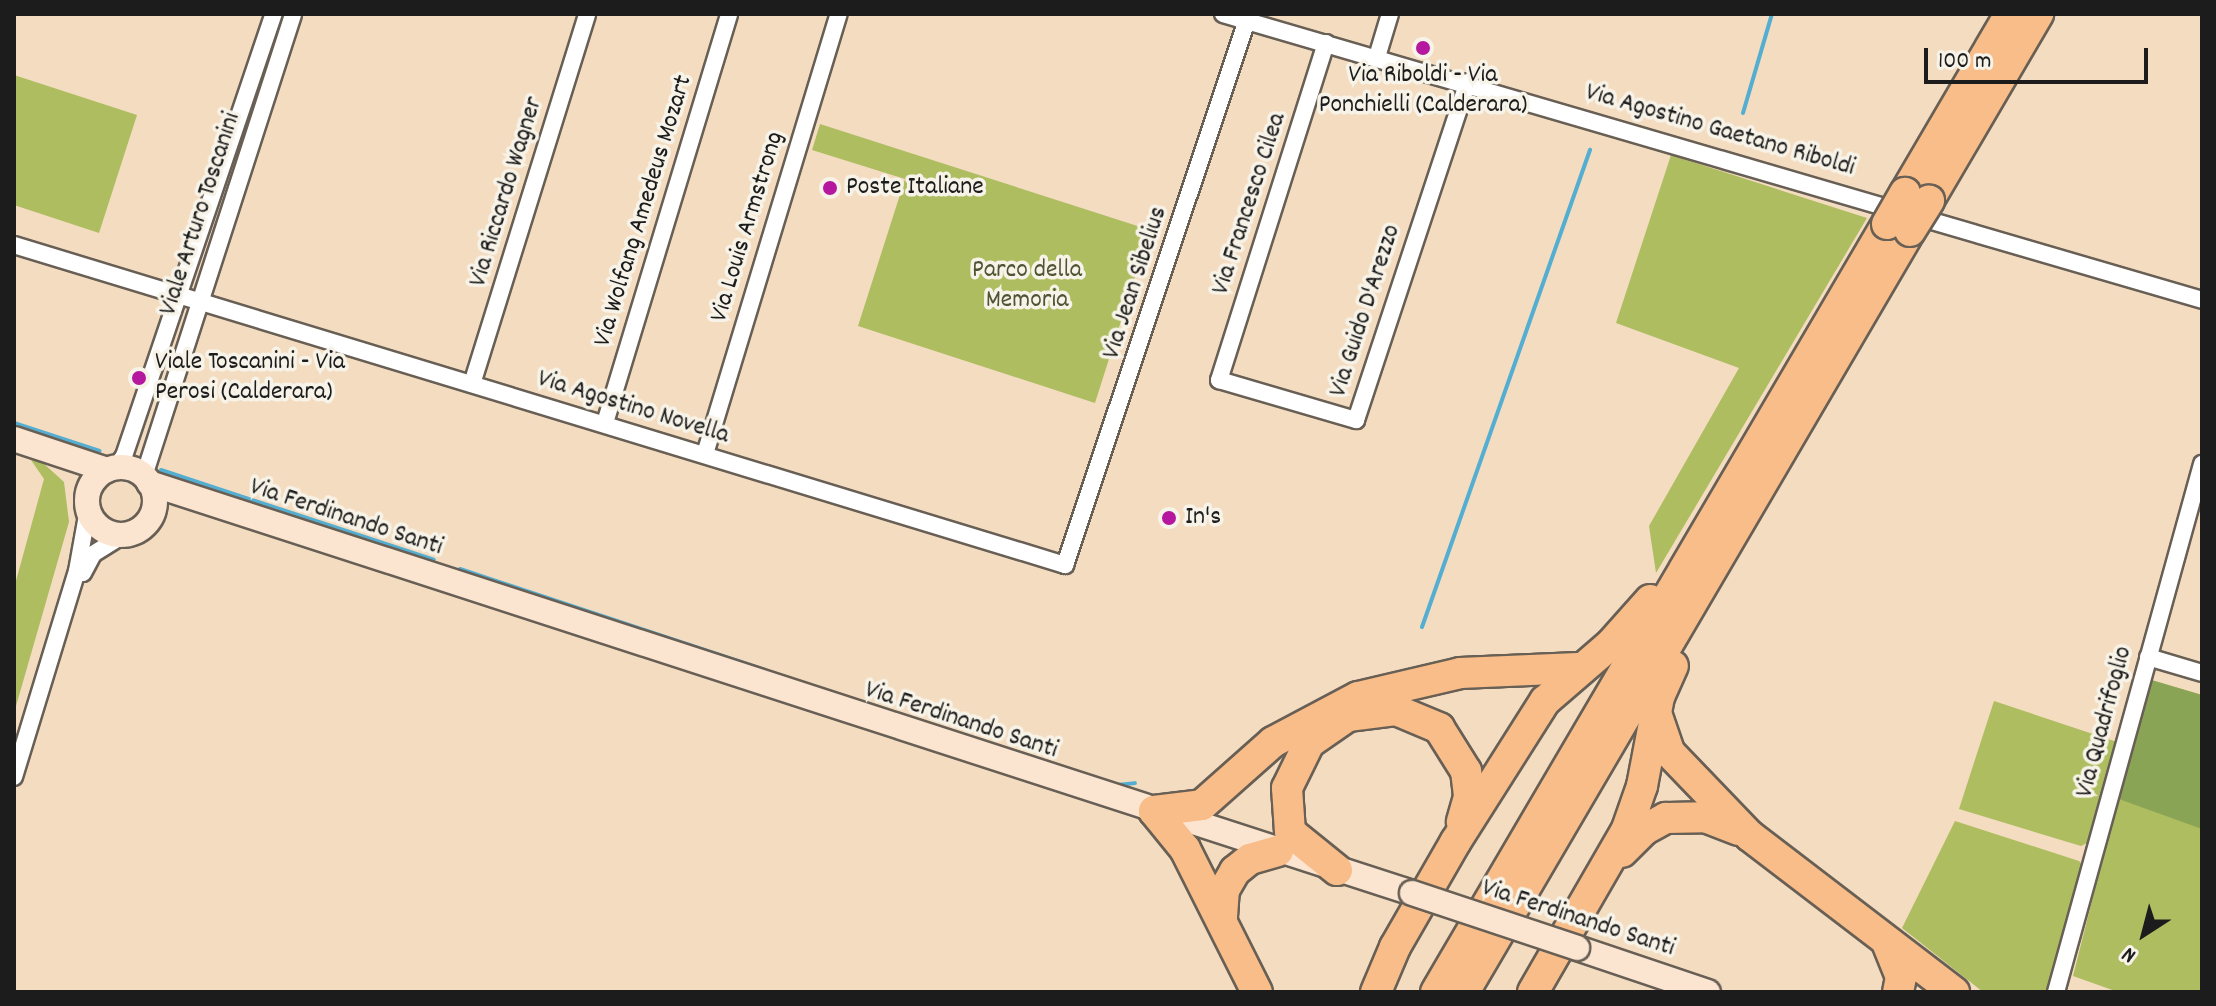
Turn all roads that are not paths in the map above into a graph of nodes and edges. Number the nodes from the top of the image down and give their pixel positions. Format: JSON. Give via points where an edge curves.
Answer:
{"nodes":[{"id":1,"x":274,"y":14,"type":"edge"},
{"id":2,"x":293,"y":14,"type":"edge"},
{"id":3,"x":587,"y":14,"type":"edge"},
{"id":4,"x":729,"y":14,"type":"edge"},
{"id":5,"x":839,"y":14,"type":"edge"},
{"id":6,"x":1223,"y":14,"type":"edge"},
{"id":7,"x":1390,"y":14,"type":"edge"},
{"id":8,"x":1248,"y":17,"type":"edge"},
{"id":9,"x":2033,"y":17,"type":"edge"},
{"id":10,"x":1326,"y":43,"type":"junction"},
{"id":11,"x":1377,"y":57,"type":"junction"},
{"id":12,"x":1468,"y":82,"type":"junction"},
{"id":13,"x":1898,"y":228,"type":"junction"},
{"id":14,"x":14,"y":245,"type":"edge"},
{"id":15,"x":178,"y":294,"type":"junction"},
{"id":16,"x":2201,"y":296,"type":"edge"},
{"id":17,"x":198,"y":299,"type":"junction"},
{"id":18,"x":1219,"y":380,"type":"joint"},
{"id":19,"x":472,"y":384,"type":"junction"},
{"id":20,"x":605,"y":423,"type":"junction"},
{"id":21,"x":25,"y":443,"type":"edge"},
{"id":22,"x":705,"y":454,"type":"junction"},
{"id":23,"x":2202,"y":464,"type":"edge"},
{"id":24,"x":111,"y":469,"type":"junction"},
{"id":25,"x":1742,"y":471,"type":"junction"},
{"id":26,"x":146,"y":479,"type":"junction"},
{"id":27,"x":198,"y":499,"type":"junction"},
{"id":28,"x":88,"y":503,"type":"junction"},
{"id":29,"x":152,"y":515,"type":"junction"},
{"id":30,"x":123,"y":535,"type":"junction"},
{"id":31,"x":1071,"y":559,"type":"joint"},
{"id":32,"x":1708,"y":577,"type":"junction"},
{"id":33,"x":63,"y":609,"type":"junction"},
{"id":34,"x":2148,"y":657,"type":"junction"},
{"id":35,"x":1578,"y":668,"type":"junction"},
{"id":36,"x":2202,"y":673,"type":"edge"},
{"id":37,"x":1656,"y":710,"type":"junction"},
{"id":38,"x":14,"y":777,"type":"edge"},
{"id":39,"x":1154,"y":811,"type":"junction"},
{"id":40,"x":1750,"y":836,"type":"junction"},
{"id":41,"x":1456,"y":841,"type":"junction"},
{"id":42,"x":1278,"y":851,"type":"junction"},
{"id":43,"x":1337,"y":870,"type":"junction"},
{"id":44,"x":1605,"y":872,"type":"junction"},
{"id":45,"x":1222,"y":917,"type":"junction"},
{"id":46,"x":1888,"y":945,"type":"junction"},
{"id":47,"x":1395,"y":947,"type":"junction"},
{"id":48,"x":1565,"y":954,"type":"junction"},
{"id":49,"x":1258,"y":986,"type":"edge"},
{"id":50,"x":1357,"y":992,"type":"edge"},
{"id":51,"x":1376,"y":992,"type":"edge"},
{"id":52,"x":1436,"y":992,"type":"edge"},
{"id":53,"x":1464,"y":992,"type":"edge"},
{"id":54,"x":1533,"y":992,"type":"edge"},
{"id":55,"x":1542,"y":992,"type":"edge"},
{"id":56,"x":1708,"y":992,"type":"edge"},
{"id":57,"x":1898,"y":992,"type":"edge"},
{"id":58,"x":1954,"y":992,"type":"edge"},
{"id":59,"x":2056,"y":992,"type":"edge"}],
"edges":[{"from":1,"to":15,"type":"street","name":"Viale Arturo Toscanini"},
{"from":2,"to":17,"type":"street","name":"Viale Arturo Toscanini"},
{"from":3,"to":19,"type":"street","name":"Via Riccardo Wagner"},
{"from":4,"to":20,"type":"street","name":"Via Wolfang Amedeus Mozart"},
{"from":5,"to":22,"type":"street","name":"Via Louis Armstrong"},
{"from":6,"to":8,"type":"street","name":"Via Agostino Gaetano Riboldi"},
{"from":7,"to":11,"type":"street"},
{"from":8,"to":10,"type":"street","name":"Via Agostino Gaetano Riboldi"},
{"from":8,"to":31,"type":"street","name":"Via Jean Sibelius"},
{"from":9,"to":13,"type":"highway","bridge":true},
{"from":10,"to":11,"type":"street","name":"Via Agostino Gaetano Riboldi"},
{"from":10,"to":18,"type":"street","name":"Via Francesco Cilea"},
{"from":11,"to":12,"type":"street","name":"Via Agostino Gaetano Riboldi"},
{"from":12,"to":16,"type":"street","name":"Via Agostino Gaetano Riboldi"},
{"from":12,"to":18,"type":"street","name":"Via Guido D'Arezzo","via":[[1356,420]]},
{"from":13,"to":25,"type":"highway"},
{"from":13,"to":32,"type":"highway"},
{"from":14,"to":15,"type":"street","name":"Via Agostino Novella"},
{"from":15,"to":17,"type":"street","name":"Via Agostino Novella"},
{"from":15,"to":24,"type":"street","name":"Viale Arturo Toscanini","via":[[124,456]]},
{"from":17,"to":19,"type":"street","name":"Via Agostino Novella"},
{"from":17,"to":26,"type":"street","name":"Viale Arturo Toscanini"},
{"from":19,"to":20,"type":"street","name":"Via Agostino Novella"},
{"from":20,"to":22,"type":"street","name":"Via Agostino Novella"},
{"from":21,"to":24,"type":"main road"},
{"from":21,"to":28,"type":"main road","via":[[66,465]]},
{"from":22,"to":31,"type":"street","name":"Via Agostino Novella","via":[[1057,566]]},
{"from":23,"to":34,"type":"street","name":"Via Quadrifoglio"},
{"from":24,"to":26,"type":"main road"},
{"from":24,"to":28,"type":"main road","via":[[95,479]]},
{"from":25,"to":35,"type":"highway","via":[[1639,615]]},
{"from":25,"to":52,"type":"highway"},
{"from":26,"to":27,"type":"main road","name":"Via Ferdinando Santi"},
{"from":26,"to":29,"type":"main road","via":[[155,500]]},
{"from":27,"to":29,"type":"main road"},
{"from":27,"to":39,"type":"main road","name":"Via Ferdinando Santi"},
{"from":28,"to":30,"type":"main road","via":[[98,527]]},
{"from":28,"to":33,"type":"street","via":[[77,571]]},
{"from":29,"to":30,"type":"main road","via":[[140,529]]},
{"from":30,"to":33,"type":"street","via":[[93,554]]},
{"from":32,"to":37,"type":"highway","via":[[1708,603],[1669,673]]},
{"from":32,"to":53,"type":"highway"},
{"from":33,"to":38,"type":"street"},
{"from":34,"to":36,"type":"street"},
{"from":34,"to":59,"type":"street","name":"Via Quadrifoglio"},
{"from":35,"to":39,"type":"highway","via":[[1460,673],[1385,688],[1273,742],[1202,805]]},
{"from":35,"to":41,"type":"highway","via":[[1545,701]]},
{"from":37,"to":40,"type":"highway","via":[[1657,729],[1670,753]]},
{"from":37,"to":44,"type":"highway","via":[[1642,786]]},
{"from":39,"to":42,"type":"main road","name":"Via Ferdinando Santi"},
{"from":39,"to":45,"type":"highway","via":[[1180,840]]},
{"from":40,"to":44,"type":"highway","via":[[1705,817],[1666,818],[1635,837]]},
{"from":40,"to":46,"type":"highway"},
{"from":41,"to":43,"type":"highway","via":[[1469,797],[1455,747],[1418,716],[1372,710],[1348,716],[1309,743],[1287,788],[1290,832]]},
{"from":41,"to":47,"type":"highway"},
{"from":42,"to":43,"type":"main road","name":"Via Ferdinando Santi"},
{"from":42,"to":45,"type":"highway","via":[[1250,859],[1235,871],[1224,890]]},
{"from":43,"to":48,"type":"main road","name":"Via Ferdinando Santi","bridge":true,"via":[[1412,893]]},
{"from":44,"to":48,"type":"highway"},
{"from":45,"to":49,"type":"highway"},
{"from":46,"to":57,"type":"highway","via":[[1901,977]]},
{"from":46,"to":58,"type":"highway"},
{"from":47,"to":50,"type":"highway"},
{"from":47,"to":51,"type":"highway"},
{"from":48,"to":54,"type":"highway"},
{"from":48,"to":55,"type":"highway"},
{"from":48,"to":56,"type":"main road","name":"Via Ferdinando Santi"}]}
